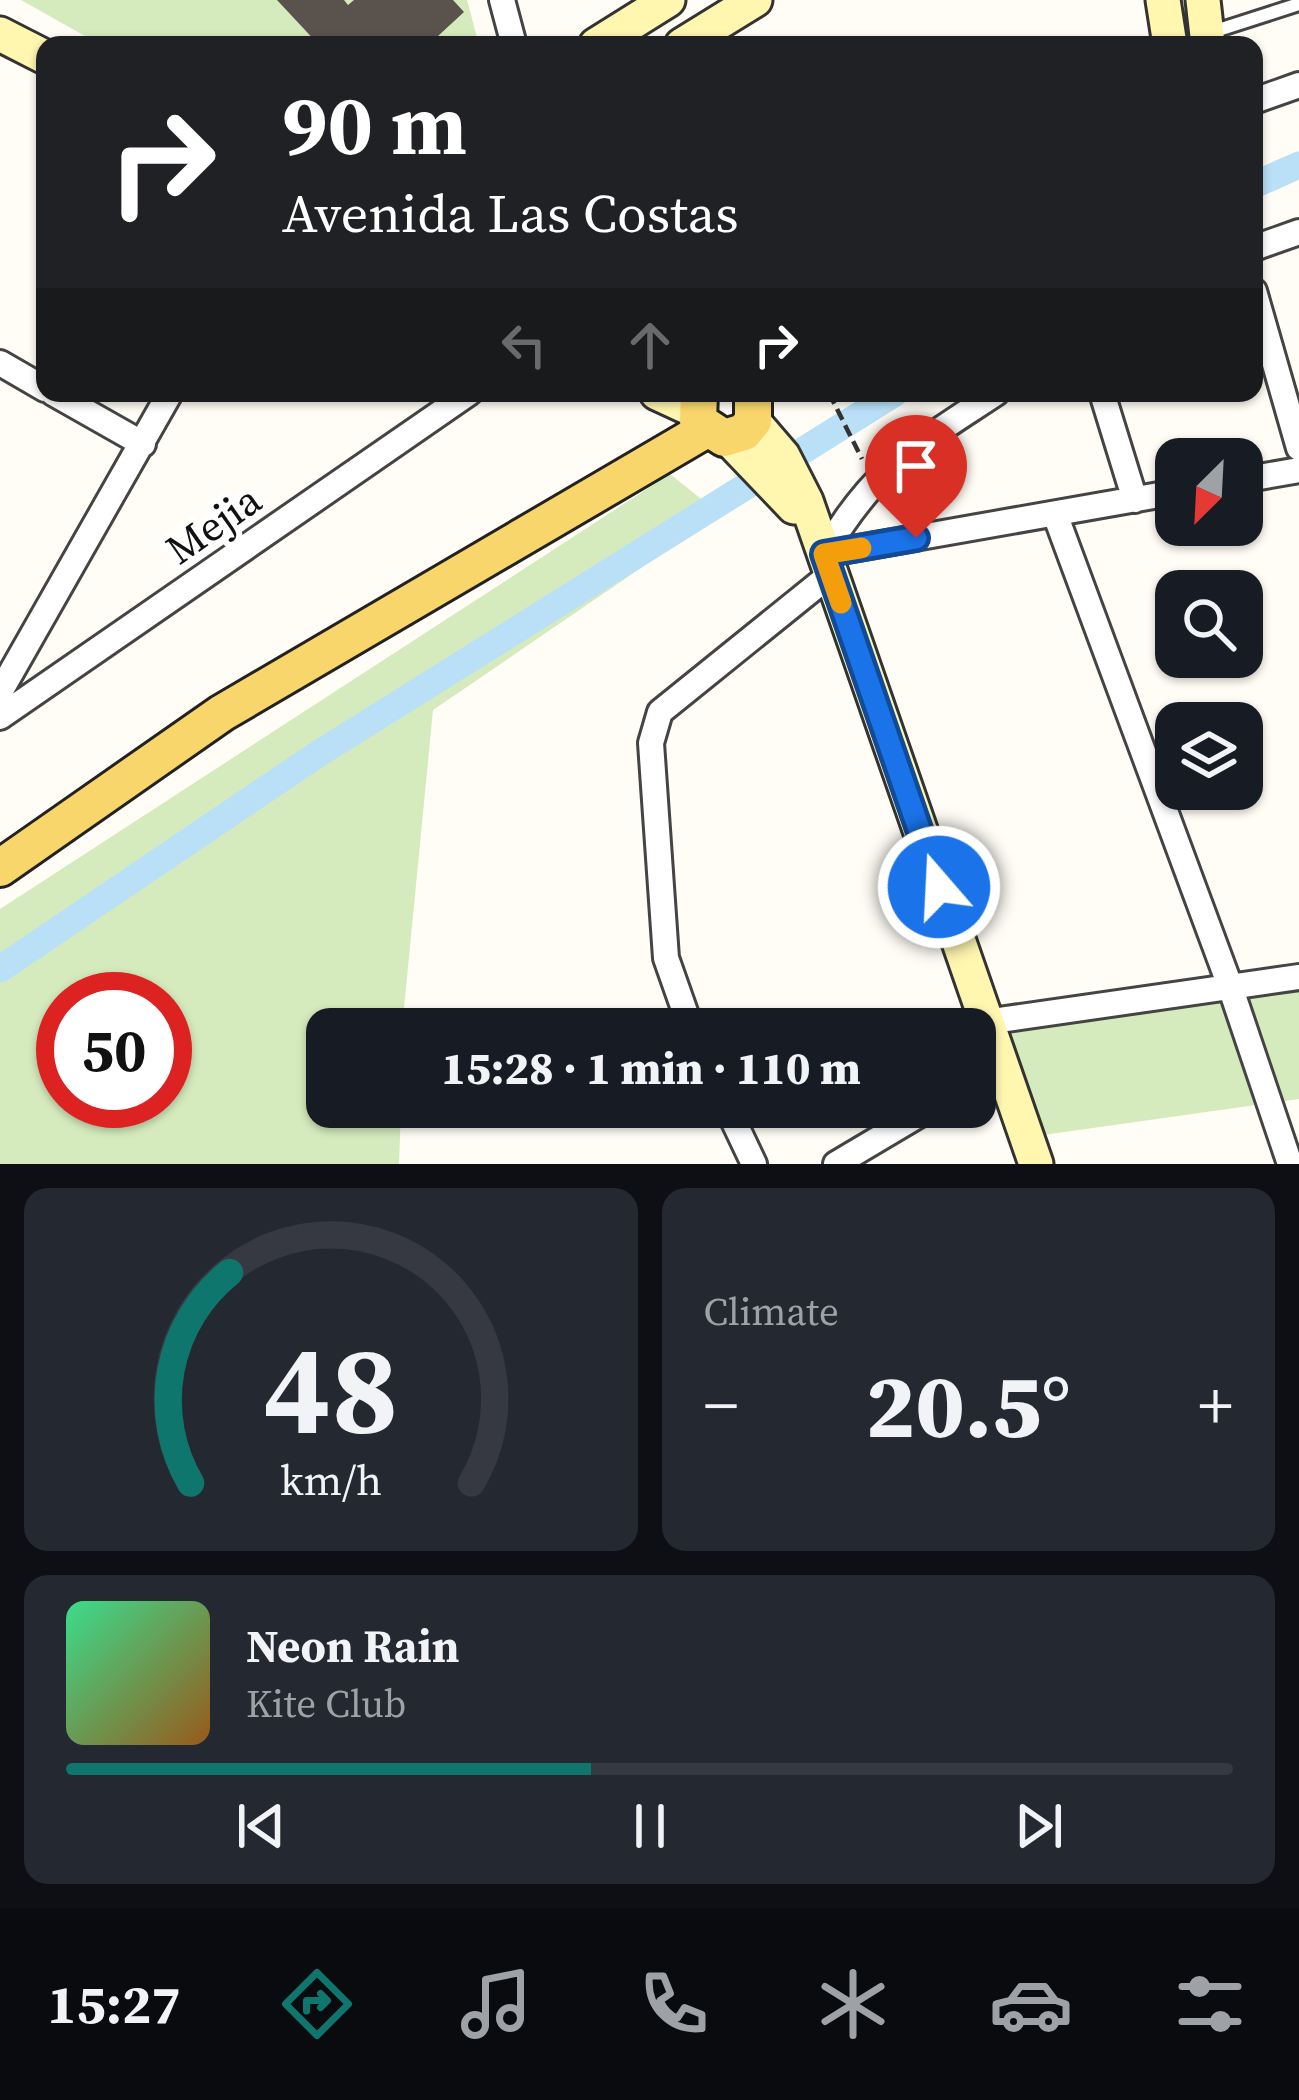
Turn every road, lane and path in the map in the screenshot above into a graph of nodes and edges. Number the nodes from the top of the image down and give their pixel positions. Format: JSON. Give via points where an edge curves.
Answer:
{"nodes":[{"id":1,"x":502,"y":0,"type":"edge"},
{"id":2,"x":668,"y":0,"type":"edge"},
{"id":3,"x":755,"y":0,"type":"edge"},
{"id":4,"x":1163,"y":0,"type":"edge"},
{"id":5,"x":1299,"y":4,"type":"edge"},
{"id":6,"x":1206,"y":26,"type":"edge"},
{"id":7,"x":0,"y":34,"type":"edge"},
{"id":8,"x":512,"y":36,"type":"edge"},
{"id":9,"x":610,"y":36,"type":"edge"},
{"id":10,"x":697,"y":36,"type":"edge"},
{"id":11,"x":1169,"y":36,"type":"edge"},
{"id":12,"x":36,"y":53,"type":"edge"},
{"id":13,"x":1299,"y":85,"type":"edge"},
{"id":14,"x":1263,"y":98,"type":"edge"},
{"id":15,"x":1299,"y":232,"type":"edge"},
{"id":16,"x":1263,"y":245,"type":"edge"},
{"id":17,"x":1263,"y":322,"type":"edge"},
{"id":18,"x":0,"y":363,"type":"edge"},
{"id":19,"x":36,"y":383,"type":"edge"},
{"id":20,"x":69,"y":402,"type":"edge"},
{"id":21,"x":165,"y":402,"type":"edge"},
{"id":22,"x":456,"y":402,"type":"edge"},
{"id":23,"x":685,"y":402,"type":"edge"},
{"id":24,"x":833,"y":402,"type":"edge"},
{"id":25,"x":982,"y":402,"type":"edge"},
{"id":26,"x":1105,"y":402,"type":"edge"},
{"id":27,"x":735,"y":418,"type":"edge"},
{"id":28,"x":143,"y":444,"type":"junction"},
{"id":29,"x":1299,"y":448,"type":"edge"},
{"id":30,"x":1299,"y":470,"type":"edge"},
{"id":31,"x":869,"y":474,"type":"dead end"},
{"id":32,"x":1263,"y":476,"type":"edge"},
{"id":33,"x":1155,"y":496,"type":"edge"},
{"id":34,"x":1135,"y":500,"type":"junction"},
{"id":35,"x":1055,"y":514,"type":"junction"},
{"id":36,"x":827,"y":564,"type":"junction"},
{"id":37,"x":9,"y":661,"type":"edge"},
{"id":38,"x":0,"y":692,"type":"edge"},
{"id":39,"x":0,"y":717,"type":"edge"},
{"id":40,"x":0,"y":846,"type":"edge"},
{"id":41,"x":0,"y":868,"type":"edge"},
{"id":42,"x":1299,"y":977,"type":"edge"},
{"id":43,"x":1230,"y":986,"type":"junction"},
{"id":44,"x":684,"y":1008,"type":"edge"},
{"id":45,"x":980,"y":1008,"type":"edge"},
{"id":46,"x":996,"y":1020,"type":"edge"},
{"id":47,"x":996,"y":1087,"type":"edge"},
{"id":48,"x":737,"y":1128,"type":"edge"},
{"id":49,"x":897,"y":1128,"type":"edge"},
{"id":50,"x":754,"y":1164,"type":"edge"},
{"id":51,"x":836,"y":1164,"type":"edge"},
{"id":52,"x":1036,"y":1164,"type":"edge"},
{"id":53,"x":1290,"y":1164,"type":"edge"}],
"edges":[{"from":1,"to":8,"type":"street"},
{"from":2,"to":9,"type":"main road"},
{"from":3,"to":10,"type":"main road"},
{"from":4,"to":11,"type":"main road"},
{"from":5,"to":6,"type":"lane"},
{"from":7,"to":12,"type":"main road"},
{"from":13,"to":14,"type":"street"},
{"from":15,"to":16,"type":"street"},
{"from":17,"to":29,"type":"street"},
{"from":18,"to":19,"type":"street"},
{"from":20,"to":28,"type":"street"},
{"from":21,"to":28,"type":"street"},
{"from":22,"to":39,"type":"street","name":"Mejia"},
{"from":23,"to":27,"type":"main road"},
{"from":24,"to":31,"type":"path"},
{"from":25,"to":36,"type":"street","via":[[892,462],[847,513]]},
{"from":26,"to":34,"type":"street"},
{"from":27,"to":36,"type":"main road","via":[[810,519]]},
{"from":27,"to":40,"type":"main road","via":[[274,666]]},
{"from":27,"to":41,"type":"main road","via":[[222,713]]},
{"from":28,"to":37,"type":"street"},
{"from":30,"to":32,"type":"street"},
{"from":33,"to":34,"type":"street"},
{"from":34,"to":35,"type":"street"},
{"from":35,"to":36,"type":"street"},
{"from":35,"to":43,"type":"street"},
{"from":36,"to":44,"type":"street","via":[[660,712],[651,743],[666,958]]},
{"from":36,"to":45,"type":"main road"},
{"from":37,"to":38,"type":"street"},
{"from":42,"to":43,"type":"street"},
{"from":43,"to":46,"type":"street"},
{"from":43,"to":53,"type":"street"},
{"from":47,"to":52,"type":"main road"},
{"from":48,"to":50,"type":"street"},
{"from":49,"to":51,"type":"street"}]}
